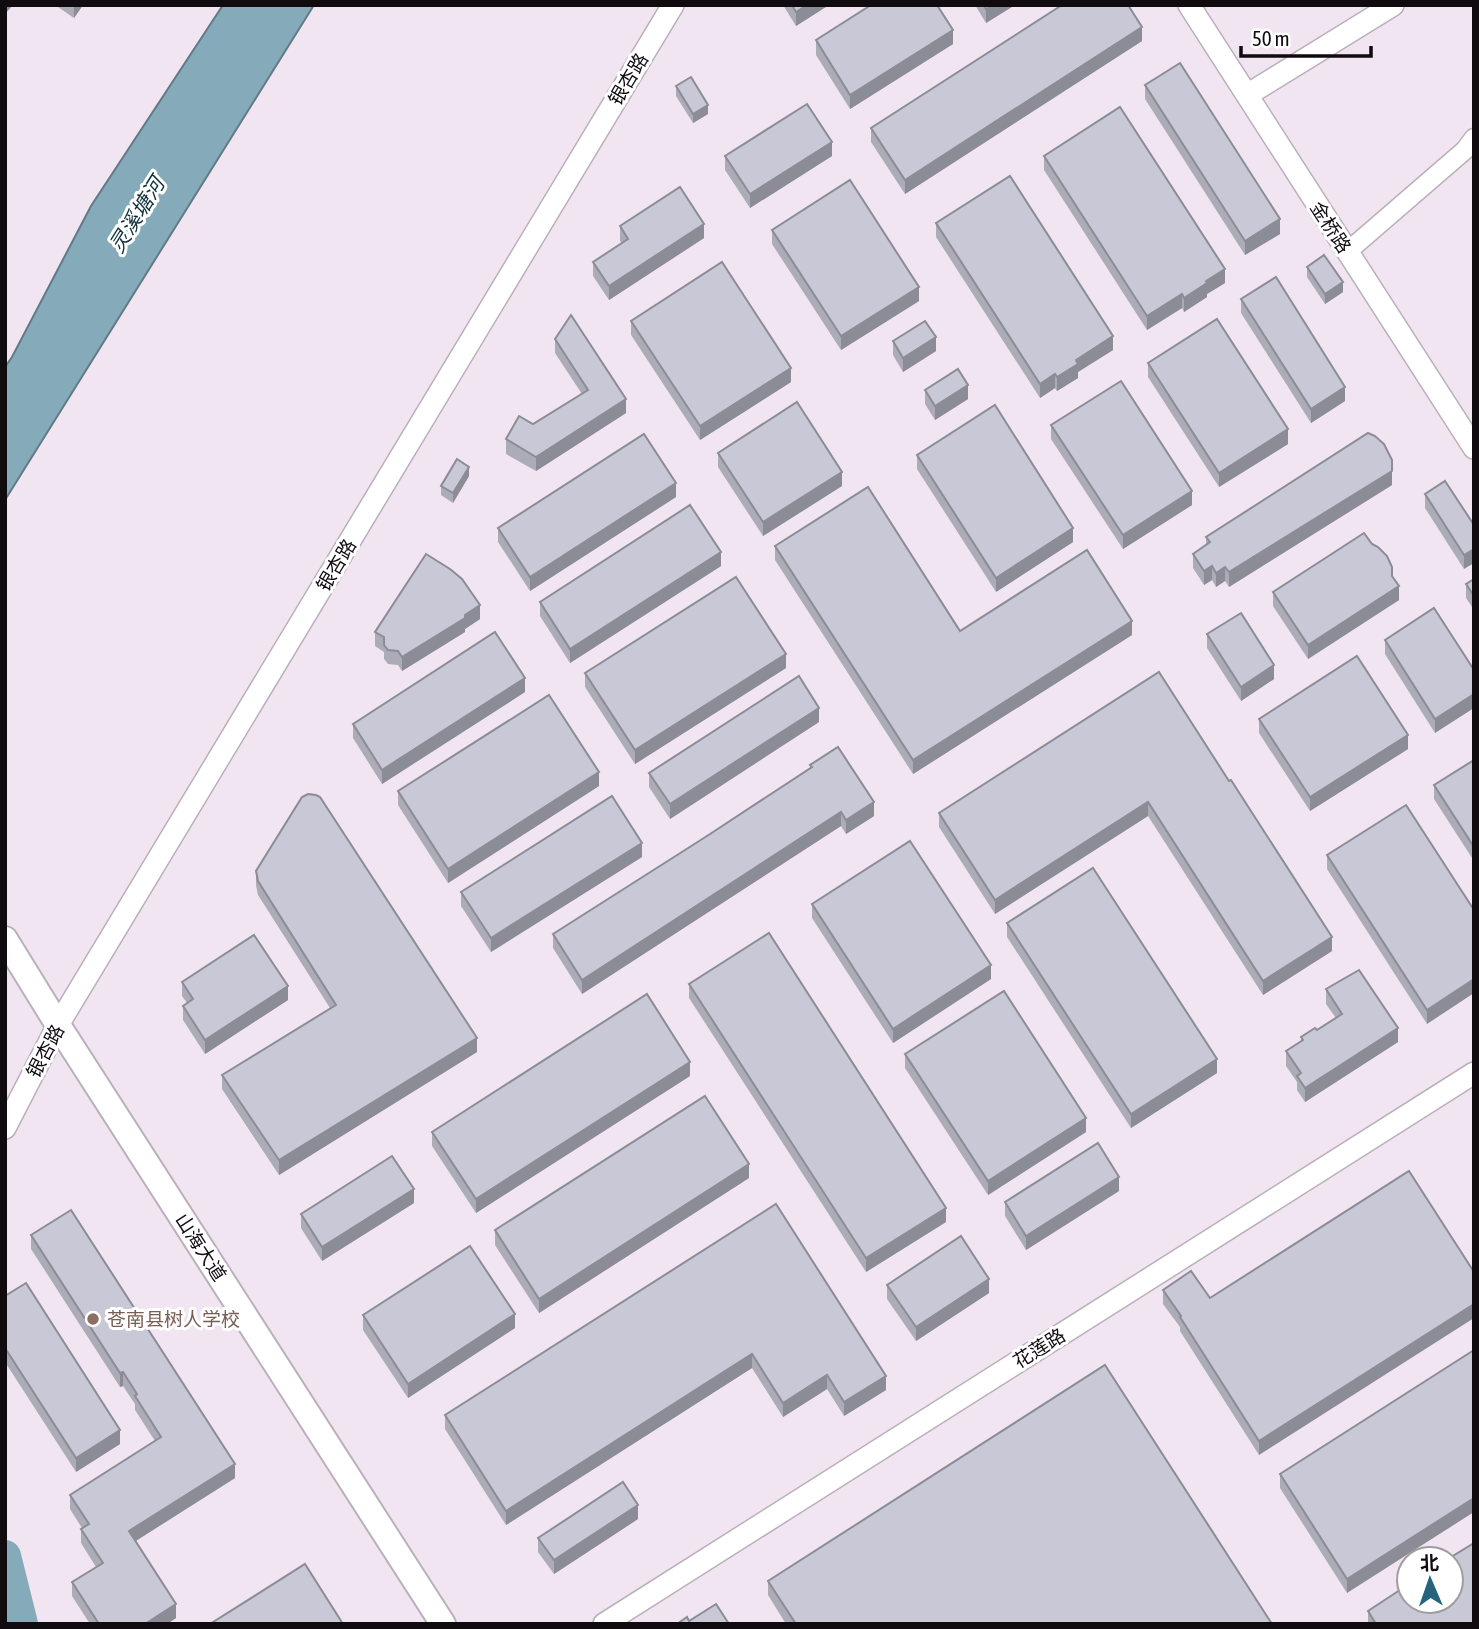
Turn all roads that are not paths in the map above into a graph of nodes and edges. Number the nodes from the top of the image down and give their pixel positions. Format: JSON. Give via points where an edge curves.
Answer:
{"nodes":[{"id":1,"x":673,"y":5,"type":"edge"},
{"id":2,"x":1189,"y":5,"type":"edge"},
{"id":3,"x":1393,"y":5,"type":"edge"},
{"id":4,"x":1247,"y":95,"type":"junction"},
{"id":5,"x":1474,"y":138,"type":"edge"},
{"id":6,"x":1348,"y":252,"type":"junction"},
{"id":7,"x":1474,"y":448,"type":"edge"},
{"id":8,"x":5,"y":939,"type":"edge"},
{"id":9,"x":58,"y":1025,"type":"junction"},
{"id":10,"x":1474,"y":1073,"type":"edge"},
{"id":11,"x":5,"y":1128,"type":"edge"},
{"id":12,"x":443,"y":1624,"type":"edge"},
{"id":13,"x":604,"y":1624,"type":"edge"}],
"edges":[{"from":1,"to":9,"type":"street","name":"银杏路"},
{"from":2,"to":4,"type":"street","name":"金桥路"},
{"from":3,"to":4,"type":"street"},
{"from":4,"to":6,"type":"street","name":"金桥路"},
{"from":5,"to":6,"type":"street"},
{"from":6,"to":7,"type":"street","name":"金桥路"},
{"from":8,"to":9,"type":"main road","name":"山海大道"},
{"from":9,"to":11,"type":"street","name":"银杏路"},
{"from":9,"to":12,"type":"main road","name":"山海大道"},
{"from":10,"to":13,"type":"street","name":"花莲路"}]}
